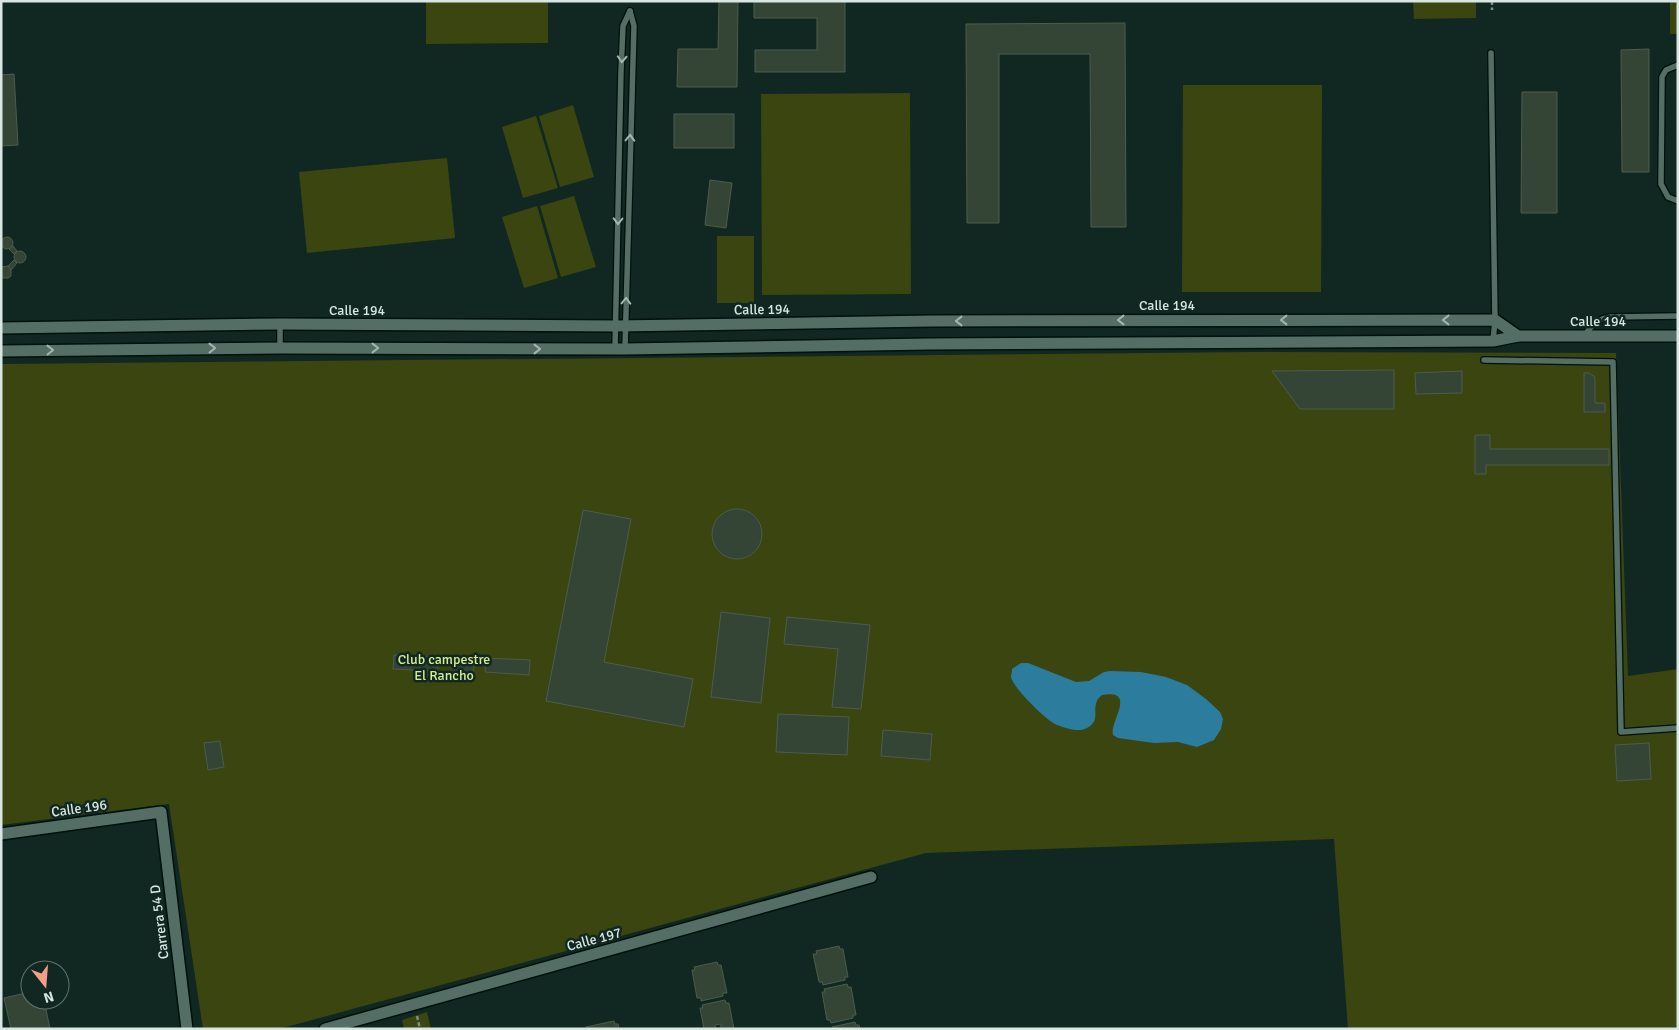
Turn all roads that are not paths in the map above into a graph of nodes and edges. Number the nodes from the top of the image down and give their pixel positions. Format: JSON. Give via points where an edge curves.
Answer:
{"nodes":[{"id":1,"x":1491,"y":53,"type":"dead end"},
{"id":2,"x":1678,"y":65,"type":"edge"},
{"id":3,"x":1678,"y":201,"type":"edge"},
{"id":4,"x":1678,"y":316,"type":"edge"},
{"id":5,"x":1495,"y":320,"type":"junction"},
{"id":6,"x":280,"y":324,"type":"junction"},
{"id":7,"x":620,"y":325,"type":"junction"},
{"id":8,"x":1,"y":328,"type":"edge"},
{"id":9,"x":1518,"y":336,"type":"junction"},
{"id":10,"x":1584,"y":336,"type":"junction"},
{"id":11,"x":1678,"y":336,"type":"edge"},
{"id":12,"x":1493,"y":341,"type":"junction"},
{"id":13,"x":280,"y":348,"type":"junction"},
{"id":14,"x":620,"y":349,"type":"junction"},
{"id":15,"x":1,"y":351,"type":"edge"},
{"id":16,"x":1484,"y":360,"type":"dead end"},
{"id":17,"x":1678,"y":728,"type":"edge"},
{"id":18,"x":162,"y":812,"type":"joint"},
{"id":19,"x":1,"y":834,"type":"edge"},
{"id":20,"x":871,"y":877,"type":"dead end"},
{"id":21,"x":187,"y":1029,"type":"edge"},
{"id":22,"x":325,"y":1029,"type":"edge"}],
"edges":[{"from":1,"to":5,"type":"lane"},
{"from":2,"to":3,"type":"lane","via":[[1666,70],[1662,77],[1661,184],[1668,197]]},
{"from":4,"to":10,"type":"lane","via":[[1600,319]]},
{"from":5,"to":7,"type":"street","name":"Calle 194","one_way":true},
{"from":5,"to":9,"type":"street"},
{"from":5,"to":12,"type":"lane"},
{"from":6,"to":7,"type":"street","name":"Calle 194"},
{"from":6,"to":8,"type":"street","name":"Calle 194"},
{"from":6,"to":13,"type":"lane"},
{"from":7,"to":7,"type":"lane","one_way":true,"via":[[634,26],[630,11],[624,26],[621,72]]},
{"from":7,"to":14,"type":"lane"},
{"from":7,"to":14,"type":"lane"},
{"from":9,"to":10,"type":"street","name":"Calle 194"},
{"from":9,"to":12,"type":"street","name":"Calle 194"},
{"from":10,"to":11,"type":"street","name":"Calle 194"},
{"from":12,"to":14,"type":"street","name":"Calle 194"},
{"from":13,"to":14,"type":"street","name":"Calle 194","one_way":true},
{"from":15,"to":13,"type":"street","name":"Calle 194","one_way":true},
{"from":16,"to":17,"type":"lane","via":[[1613,362],[1621,732]]},
{"from":18,"to":19,"type":"street","name":"Calle 196"},
{"from":18,"to":21,"type":"street","name":"Carrera 54 D"},
{"from":20,"to":22,"type":"street","name":"Calle 197"}]}
